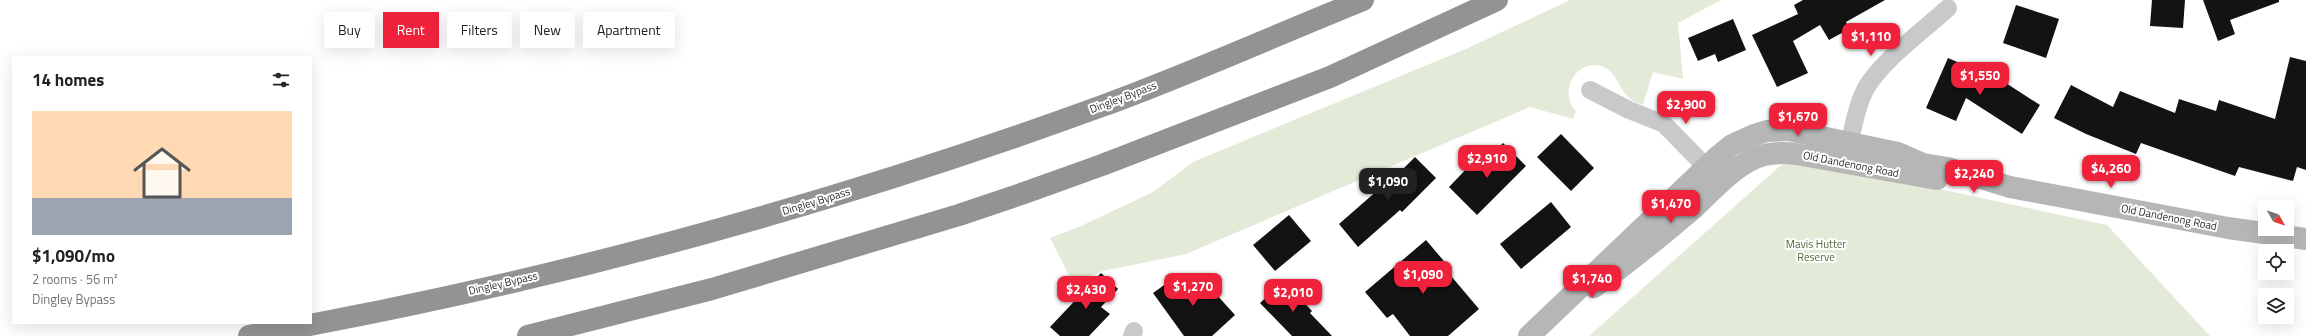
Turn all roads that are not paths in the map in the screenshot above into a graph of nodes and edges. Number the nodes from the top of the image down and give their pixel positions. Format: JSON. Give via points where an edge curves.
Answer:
{"nodes":[{"id":1,"x":1363,"y":0,"type":"edge"},
{"id":2,"x":1497,"y":0,"type":"edge"},
{"id":3,"x":1948,"y":8,"type":"dead end"},
{"id":4,"x":1590,"y":90,"type":"dead end"},
{"id":5,"x":1774,"y":130,"type":"junction"},
{"id":6,"x":1850,"y":142,"type":"junction"},
{"id":7,"x":1775,"y":153,"type":"junction"},
{"id":8,"x":1844,"y":164,"type":"junction"},
{"id":9,"x":1706,"y":167,"type":"junction"},
{"id":10,"x":1721,"y":182,"type":"junction"},
{"id":11,"x":2010,"y":187,"type":"junction"},
{"id":12,"x":2306,"y":239,"type":"edge"},
{"id":13,"x":1550,"y":318,"type":"junction"},
{"id":14,"x":312,"y":323,"type":"edge"},
{"id":15,"x":308,"y":324,"type":"edge"},
{"id":16,"x":249,"y":336,"type":"edge"},
{"id":17,"x":528,"y":336,"type":"edge"},
{"id":18,"x":1529,"y":336,"type":"edge"}],
"edges":[{"from":1,"to":14,"type":"highway","name":"Dingley Bypass","via":[[1103,105],[837,195],[680,239],[498,285]]},
{"from":2,"to":17,"type":"highway","via":[[1330,77],[1017,195],[959,215],[712,289]]},
{"from":3,"to":6,"type":"street","via":[[1870,81],[1863,92]]},
{"from":4,"to":9,"type":"street","via":[[1664,124]]},
{"from":5,"to":6,"type":"main road","name":"Old Dandenong Road","via":[[1801,132]]},
{"from":5,"to":7,"type":"main road"},
{"from":5,"to":9,"type":"main road","name":"Old Dandenong Road","via":[[1760,132],[1740,141]]},
{"from":6,"to":8,"type":"main road"},
{"from":6,"to":11,"type":"main road","name":"Old Dandenong Road","via":[[1898,153],[1922,164],[1948,168]]},
{"from":7,"to":8,"type":"main road","name":"Old Dandenong Road","via":[[1796,154]]},
{"from":7,"to":10,"type":"main road","name":"Old Dandenong Road","via":[[1749,161]]},
{"from":8,"to":11,"type":"main road","name":"Old Dandenong Road","via":[[1953,182]]},
{"from":9,"to":10,"type":"main road"},
{"from":9,"to":13,"type":"main road","name":"Old Dandenong Road","via":[[1611,256]]},
{"from":10,"to":13,"type":"main road","name":"Old Dandenong Road","via":[[1632,260]]},
{"from":11,"to":12,"type":"main road","name":"Old Dandenong Road","via":[[2228,228]]},
{"from":13,"to":18,"type":"main road"},
{"from":15,"to":16,"type":"highway","name":"Dingley Bypass"}]}
